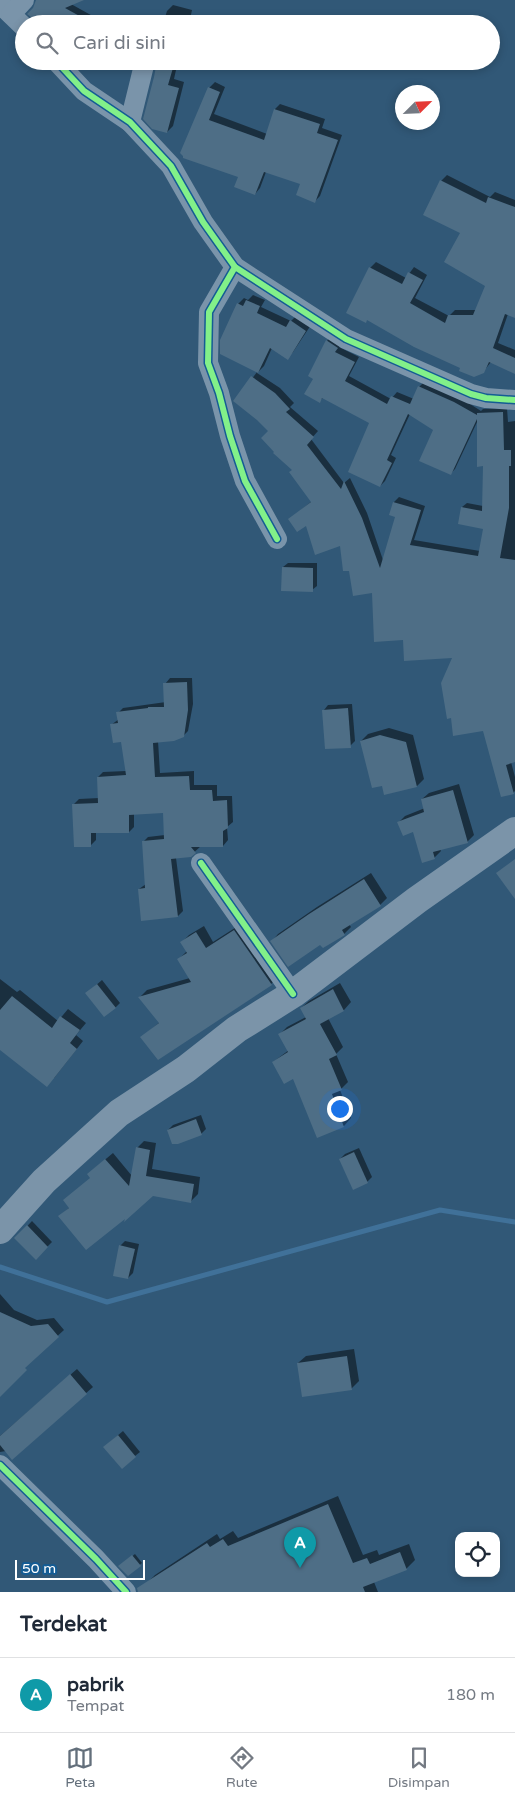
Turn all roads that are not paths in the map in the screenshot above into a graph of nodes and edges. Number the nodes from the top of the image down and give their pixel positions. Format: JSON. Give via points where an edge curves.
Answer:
{"nodes":[{"id":1,"x":64,"y":70,"type":"edge"},
{"id":2,"x":143,"y":70,"type":"edge"},
{"id":3,"x":130,"y":122,"type":"junction"},
{"id":4,"x":235,"y":267,"type":"junction"},
{"id":5,"x":515,"y":400,"type":"edge"},
{"id":6,"x":277,"y":539,"type":"dead end"},
{"id":7,"x":515,"y":831,"type":"edge"},
{"id":8,"x":201,"y":863,"type":"dead end"},
{"id":9,"x":293,"y":994,"type":"junction"},
{"id":10,"x":0,"y":1230,"type":"edge"},
{"id":11,"x":0,"y":1465,"type":"edge"},
{"id":12,"x":126,"y":1592,"type":"edge"}],
"edges":[{"from":1,"to":3,"type":"street","via":[[84,91]]},
{"from":2,"to":3,"type":"street"},
{"from":3,"to":4,"type":"street","via":[[171,166],[203,222]]},
{"from":4,"to":5,"type":"street","via":[[346,339],[471,394]]},
{"from":4,"to":6,"type":"street","via":[[208,312],[208,363],[245,481]]},
{"from":7,"to":9,"type":"highway"},
{"from":8,"to":9,"type":"street"},
{"from":9,"to":10,"type":"highway","via":[[119,1112],[44,1181]]},
{"from":11,"to":12,"type":"street"}]}
